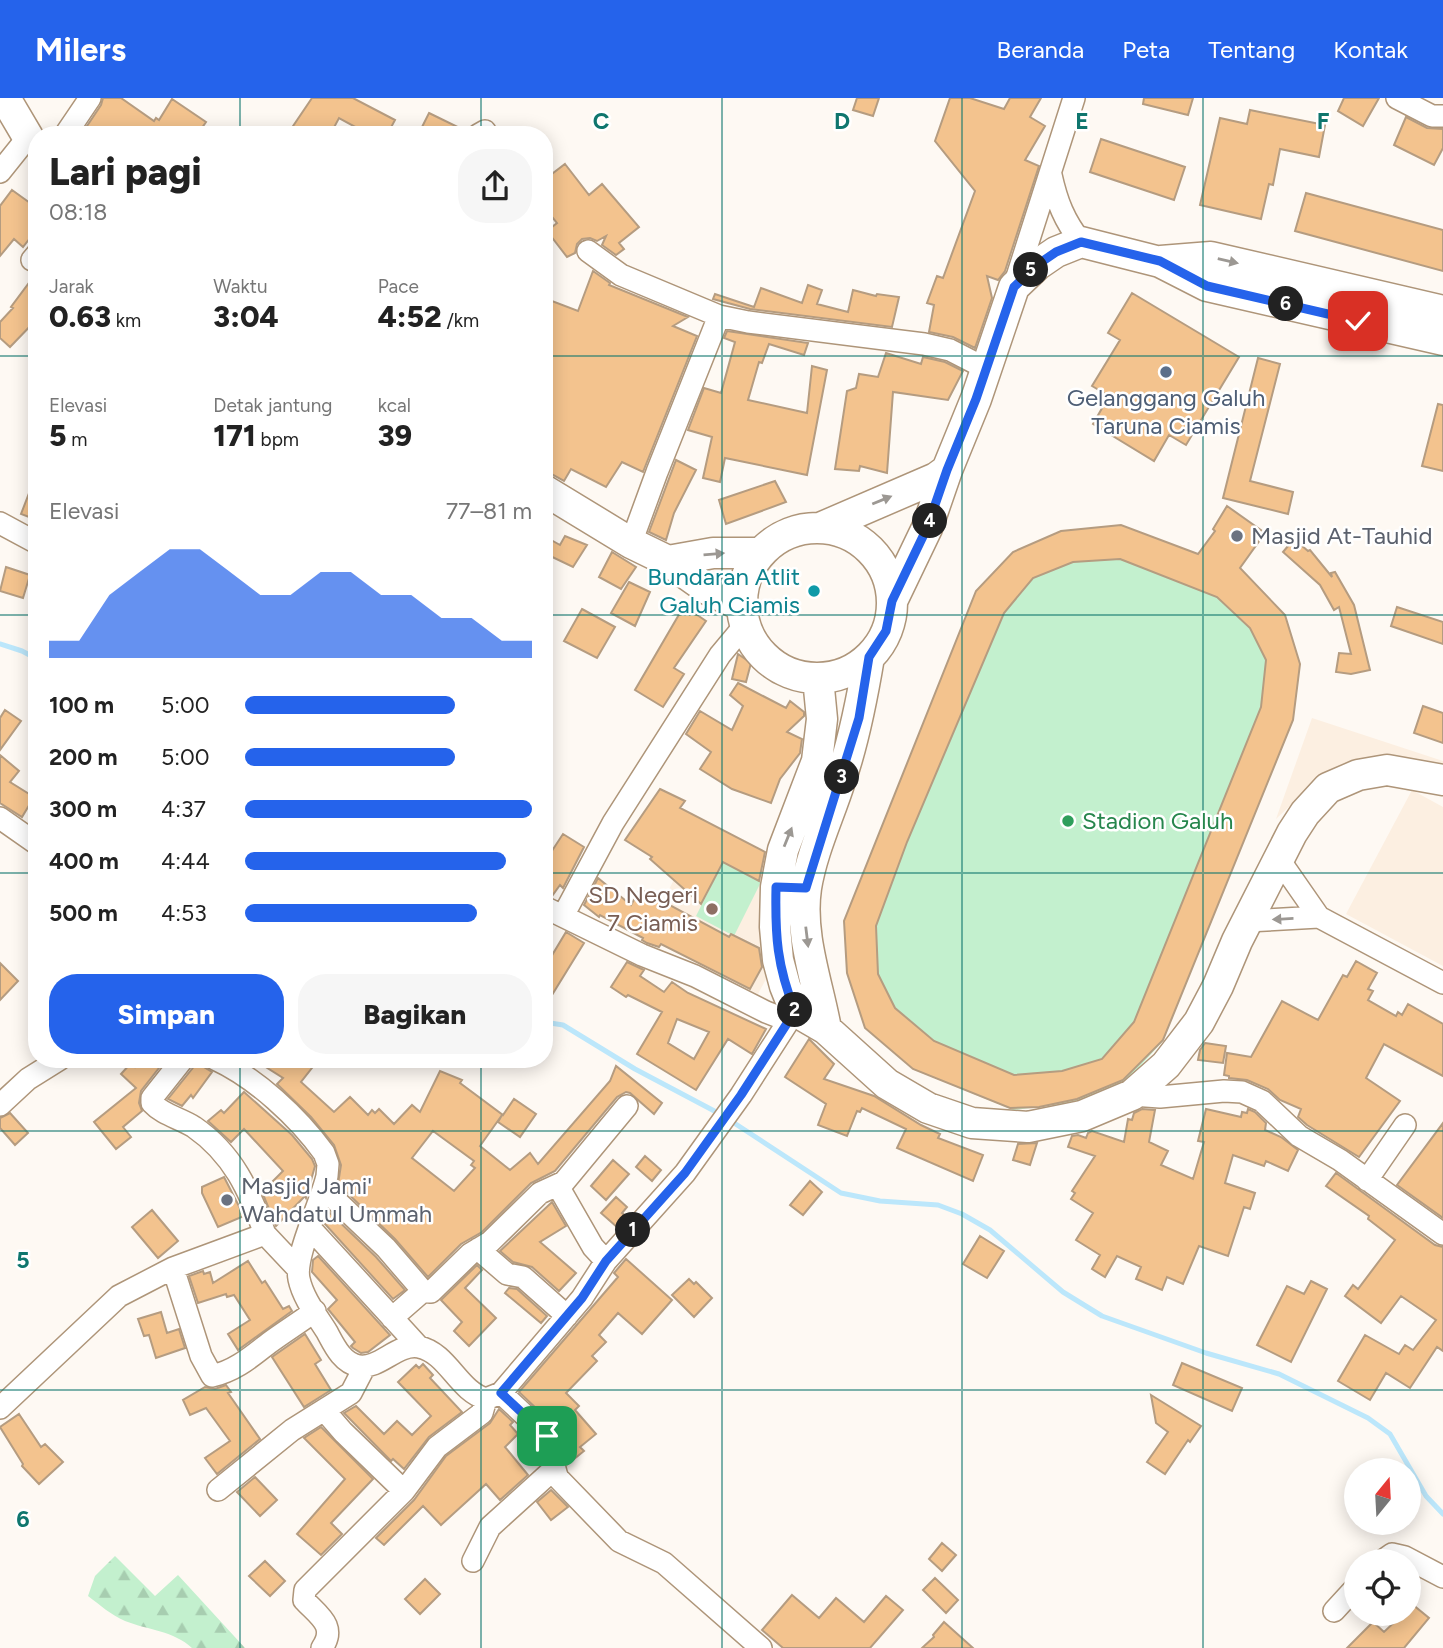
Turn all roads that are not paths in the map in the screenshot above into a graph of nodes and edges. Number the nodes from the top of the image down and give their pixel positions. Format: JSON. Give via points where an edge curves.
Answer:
{"nodes":[{"id":1,"x":5,"y":98,"type":"edge"},
{"id":2,"x":90,"y":98,"type":"edge"},
{"id":3,"x":1074,"y":98,"type":"edge"},
{"id":4,"x":1398,"y":98,"type":"edge"},
{"id":5,"x":1443,"y":116,"type":"edge"},
{"id":6,"x":0,"y":120,"type":"edge"},
{"id":7,"x":71,"y":126,"type":"edge"},
{"id":8,"x":28,"y":135,"type":"edge"},
{"id":9,"x":28,"y":138,"type":"edge"},
{"id":10,"x":28,"y":145,"type":"edge"},
{"id":11,"x":0,"y":172,"type":"edge"},
{"id":12,"x":1051,"y":172,"type":"junction"},
{"id":13,"x":1081,"y":242,"type":"junction"},
{"id":14,"x":588,"y":251,"type":"dead end"},
{"id":15,"x":1014,"y":287,"type":"junction"},
{"id":16,"x":719,"y":316,"type":"junction"},
{"id":17,"x":1438,"y":324,"type":"edge"},
{"id":18,"x":986,"y":369,"type":"junction"},
{"id":19,"x":947,"y":470,"type":"junction"},
{"id":20,"x":553,"y":495,"type":"edge"},
{"id":21,"x":0,"y":523,"type":"edge"},
{"id":22,"x":820,"y":528,"type":"junction"},
{"id":23,"x":28,"y":537,"type":"edge"},
{"id":24,"x":631,"y":543,"type":"junction"},
{"id":25,"x":761,"y":553,"type":"junction"},
{"id":26,"x":668,"y":561,"type":"junction"},
{"id":27,"x":892,"y":601,"type":"junction"},
{"id":28,"x":743,"y":616,"type":"junction"},
{"id":29,"x":869,"y":657,"type":"junction"},
{"id":30,"x":818,"y":678,"type":"junction"},
{"id":31,"x":1443,"y":780,"type":"edge"},
{"id":32,"x":0,"y":818,"type":"edge"},
{"id":33,"x":28,"y":838,"type":"edge"},
{"id":34,"x":1278,"y":858,"type":"junction"},
{"id":35,"x":776,"y":887,"type":"junction"},
{"id":36,"x":806,"y":888,"type":"junction"},
{"id":37,"x":553,"y":912,"type":"edge"},
{"id":38,"x":1319,"y":917,"type":"junction"},
{"id":39,"x":1247,"y":921,"type":"junction"},
{"id":40,"x":1443,"y":983,"type":"edge"},
{"id":41,"x":792,"y":1016,"type":"junction"},
{"id":42,"x":826,"y":1029,"type":"junction"},
{"id":43,"x":46,"y":1068,"type":"edge"},
{"id":44,"x":176,"y":1068,"type":"edge"},
{"id":45,"x":232,"y":1068,"type":"edge"},
{"id":46,"x":1132,"y":1095,"type":"junction"},
{"id":47,"x":0,"y":1105,"type":"edge"},
{"id":48,"x":627,"y":1106,"type":"dead end"},
{"id":49,"x":1405,"y":1125,"type":"dead end"},
{"id":50,"x":1367,"y":1180,"type":"junction"},
{"id":51,"x":558,"y":1186,"type":"junction"},
{"id":52,"x":324,"y":1189,"type":"junction"},
{"id":53,"x":311,"y":1228,"type":"junction"},
{"id":54,"x":265,"y":1234,"type":"junction"},
{"id":55,"x":1443,"y":1234,"type":"edge"},
{"id":56,"x":478,"y":1249,"type":"junction"},
{"id":57,"x":606,"y":1261,"type":"junction"},
{"id":58,"x":173,"y":1268,"type":"junction"},
{"id":59,"x":298,"y":1269,"type":"junction"},
{"id":60,"x":424,"y":1291,"type":"junction"},
{"id":61,"x":315,"y":1311,"type":"junction"},
{"id":62,"x":567,"y":1316,"type":"junction"},
{"id":63,"x":392,"y":1318,"type":"junction"},
{"id":64,"x":419,"y":1347,"type":"junction"},
{"id":65,"x":365,"y":1366,"type":"junction"},
{"id":66,"x":494,"y":1396,"type":"junction"},
{"id":67,"x":0,"y":1408,"type":"edge"},
{"id":68,"x":324,"y":1410,"type":"junction"},
{"id":69,"x":554,"y":1469,"type":"junction"},
{"id":70,"x":218,"y":1490,"type":"dead end"},
{"id":71,"x":404,"y":1491,"type":"junction"},
{"id":72,"x":473,"y":1562,"type":"dead end"},
{"id":73,"x":1421,"y":1565,"type":"edge"},
{"id":74,"x":1443,"y":1577,"type":"edge"},
{"id":75,"x":1344,"y":1600,"type":"edge"},
{"id":76,"x":1334,"y":1611,"type":"dead end"},
{"id":77,"x":735,"y":1639,"type":"edge"},
{"id":78,"x":322,"y":1648,"type":"edge"},
{"id":79,"x":761,"y":1648,"type":"edge"}],
"edges":[{"from":1,"to":8,"type":"main road"},
{"from":2,"to":7,"type":"street"},
{"from":3,"to":12,"type":"street"},
{"from":4,"to":5,"type":"street","via":[[1432,116]]},
{"from":6,"to":9,"type":"main road"},
{"from":10,"to":11,"type":"street"},
{"from":12,"to":13,"type":"street","via":[[1058,205]]},
{"from":12,"to":15,"type":"street"},
{"from":13,"to":15,"type":"main road","via":[[1056,252]]},
{"from":13,"to":17,"type":"main road","via":[[1160,261],[1211,257]]},
{"from":14,"to":16,"type":"street","via":[[621,275]]},
{"from":15,"to":18,"type":"main road"},
{"from":16,"to":18,"type":"street","via":[[924,344],[950,350]]},
{"from":16,"to":24,"type":"street"},
{"from":18,"to":19,"type":"main road"},
{"from":22,"to":19,"type":"main road","one_way":true},
{"from":19,"to":27,"type":"main road","via":[[927,528]]},
{"from":20,"to":24,"type":"main road"},
{"from":21,"to":23,"type":"street"},
{"from":22,"to":25,"type":"main road","via":[[782,537]]},
{"from":22,"to":27,"type":"main road","via":[[864,545],[884,570]]},
{"from":24,"to":26,"type":"main road"},
{"from":26,"to":25,"type":"main road","one_way":true,"via":[[713,553]]},
{"from":25,"to":28,"type":"main road","via":[[746,578]]},
{"from":26,"to":28,"type":"main road"},
{"from":27,"to":29,"type":"main road","via":[[886,631]]},
{"from":28,"to":30,"type":"main road","via":[[753,643],[765,658],[799,676]]},
{"from":28,"to":37,"type":"street"},
{"from":29,"to":30,"type":"main road","via":[[854,668]]},
{"from":29,"to":36,"type":"main road","via":[[859,718]]},
{"from":35,"to":30,"type":"main road","one_way":true,"via":[[783,850],[817,761],[822,719]]},
{"from":31,"to":34,"type":"main road","via":[[1387,771],[1359,775],[1328,788],[1305,813]]},
{"from":32,"to":33,"type":"street"},
{"from":34,"to":38,"type":"street"},
{"from":34,"to":39,"type":"main road"},
{"from":35,"to":36,"type":"main road"},
{"from":35,"to":41,"type":"main road","via":[[778,960]]},
{"from":36,"to":42,"type":"main road","one_way":true,"via":[[807,939]]},
{"from":37,"to":41,"type":"street","via":[[766,1012]]},
{"from":38,"to":39,"type":"street","one_way":true},
{"from":38,"to":40,"type":"street"},
{"from":39,"to":46,"type":"main road","via":[[1199,1022],[1166,1065]]},
{"from":41,"to":42,"type":"main road"},
{"from":41,"to":57,"type":"street","via":[[685,1173]]},
{"from":42,"to":46,"type":"main road","via":[[887,1084],[928,1108],[972,1123],[1028,1127],[1082,1116]]},
{"from":43,"to":47,"type":"street"},
{"from":44,"to":54,"type":"street","via":[[152,1103],[203,1133],[231,1163],[243,1179]]},
{"from":45,"to":52,"type":"street","via":[[270,1097],[318,1146],[328,1164]]},
{"from":46,"to":50,"type":"street","via":[[1242,1092],[1262,1101],[1299,1136]]},
{"from":48,"to":51,"type":"street"},
{"from":49,"to":50,"type":"street"},
{"from":50,"to":55,"type":"street"},
{"from":51,"to":56,"type":"street","via":[[540,1194]]},
{"from":51,"to":57,"type":"street"},
{"from":52,"to":53,"type":"street"},
{"from":52,"to":60,"type":"street"},
{"from":53,"to":59,"type":"street"},
{"from":53,"to":63,"type":"street"},
{"from":54,"to":58,"type":"street"},
{"from":54,"to":59,"type":"street"},
{"from":56,"to":60,"type":"street","via":[[430,1292]]},
{"from":56,"to":62,"type":"street","via":[[507,1274],[523,1277]]},
{"from":57,"to":62,"type":"street"},
{"from":58,"to":61,"type":"street","via":[[201,1356],[212,1376],[251,1359]]},
{"from":58,"to":67,"type":"street","via":[[119,1296]]},
{"from":59,"to":61,"type":"street"},
{"from":60,"to":63,"type":"street"},
{"from":61,"to":65,"type":"street","via":[[344,1359]]},
{"from":62,"to":66,"type":"street"},
{"from":63,"to":64,"type":"street"},
{"from":64,"to":65,"type":"street"},
{"from":64,"to":66,"type":"street","via":[[438,1356],[473,1393]]},
{"from":65,"to":68,"type":"street","via":[[351,1392]]},
{"from":66,"to":69,"type":"street","via":[[552,1443]]},
{"from":66,"to":71,"type":"street","via":[[482,1413],[437,1447]]},
{"from":68,"to":70,"type":"street"},
{"from":68,"to":71,"type":"street"},
{"from":69,"to":72,"type":"street","via":[[490,1527]]},
{"from":69,"to":77,"type":"street","via":[[619,1541],[664,1563]]},
{"from":71,"to":78,"type":"street","via":[[305,1590],[304,1600],[327,1625],[329,1633]]},
{"from":73,"to":74,"type":"street"},
{"from":75,"to":76,"type":"street"},
{"from":77,"to":79,"type":"street"}]}
